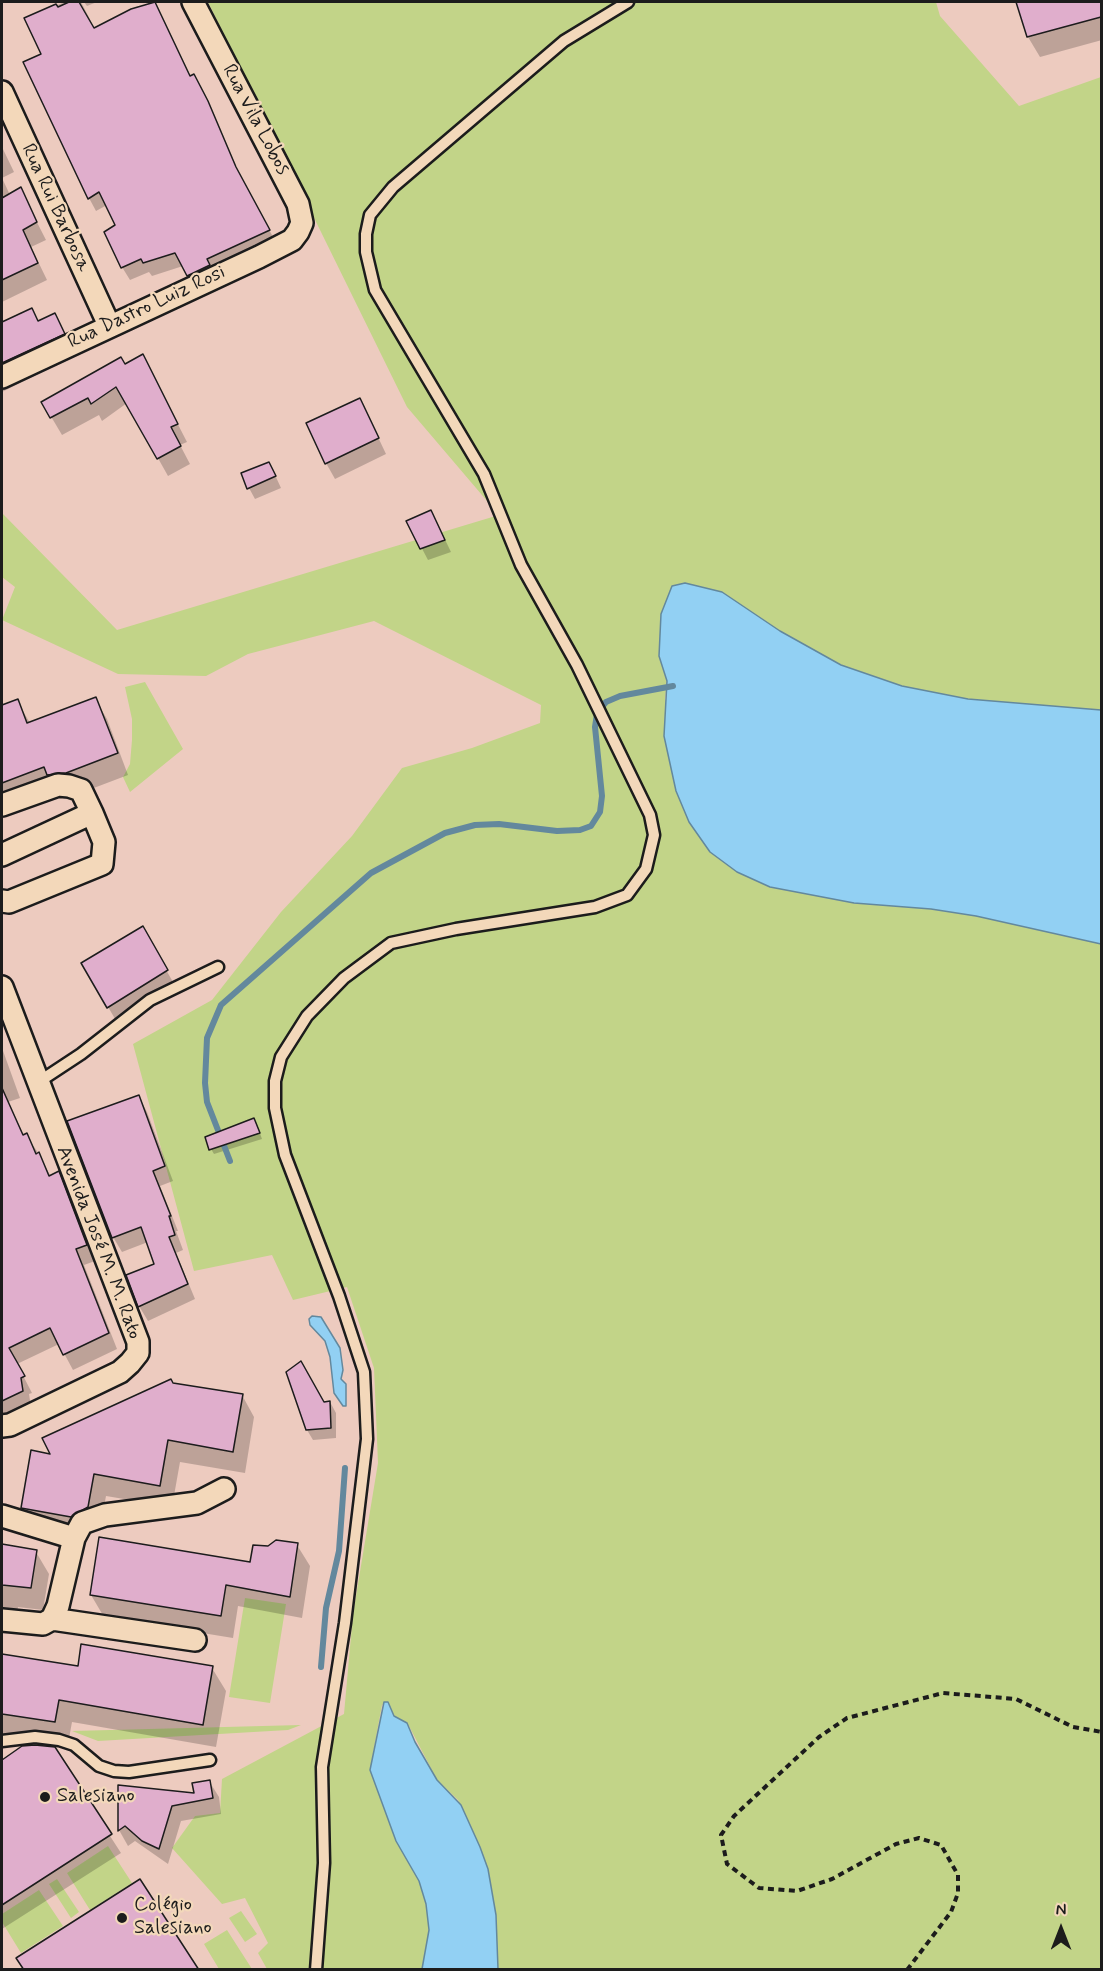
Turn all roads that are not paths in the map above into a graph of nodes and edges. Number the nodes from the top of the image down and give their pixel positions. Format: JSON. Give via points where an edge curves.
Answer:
{"nodes":[{"id":1,"x":193,"y":2,"type":"edge"},
{"id":2,"x":628,"y":2,"type":"edge"},
{"id":3,"x":2,"y":92,"type":"edge"},
{"id":4,"x":292,"y":240,"type":"joint"},
{"id":5,"x":109,"y":325,"type":"junction"},
{"id":6,"x":2,"y":377,"type":"edge"},
{"id":7,"x":2,"y":805,"type":"edge"},
{"id":8,"x":92,"y":813,"type":"junction"},
{"id":9,"x":2,"y":855,"type":"edge"},
{"id":10,"x":2,"y":901,"type":"edge"},
{"id":11,"x":218,"y":967,"type":"dead end"},
{"id":12,"x":2,"y":987,"type":"edge"},
{"id":13,"x":37,"y":1083,"type":"junction"},
{"id":14,"x":2,"y":1426,"type":"edge"},
{"id":15,"x":224,"y":1489,"type":"dead end"},
{"id":16,"x":2,"y":1516,"type":"edge"},
{"id":17,"x":74,"y":1538,"type":"junction"},
{"id":18,"x":52,"y":1619,"type":"junction"},
{"id":19,"x":2,"y":1620,"type":"edge"},
{"id":20,"x":195,"y":1640,"type":"dead end"},
{"id":21,"x":2,"y":1741,"type":"edge"},
{"id":22,"x":210,"y":1760,"type":"dead end"},
{"id":23,"x":316,"y":1970,"type":"edge"}],
"edges":[{"from":1,"to":4,"type":"street","name":"Rua Vila Lobos","via":[[298,204],[302,223]]},
{"from":2,"to":23,"type":"lane","via":[[564,41],[393,187],[370,215],[366,234],[375,290],[484,474],[521,565],[582,675],[650,815],[654,835],[646,869],[627,895],[595,907],[391,943],[344,978],[307,1016],[281,1057],[275,1081],[275,1108],[285,1155],[364,1372],[368,1439],[322,1767],[324,1863]]},
{"from":3,"to":5,"type":"street","name":"Rua Rui Barbosa"},
{"from":4,"to":5,"type":"street","name":"Rua Dastro Luiz Rosi"},
{"from":5,"to":6,"type":"street","name":"Rua Dastro Luiz Rosi"},
{"from":7,"to":8,"type":"street","via":[[58,785],[81,790]]},
{"from":8,"to":9,"type":"street"},
{"from":8,"to":10,"type":"street","via":[[104,842],[102,864],[9,902]]},
{"from":11,"to":13,"type":"lane","via":[[150,1000]]},
{"from":12,"to":13,"type":"street","name":"Avenida José M. M. Rato"},
{"from":13,"to":14,"type":"street","name":"Avenida José M. M. Rato","via":[[138,1342],[138,1353],[120,1372]]},
{"from":15,"to":17,"type":"street","via":[[197,1503],[90,1519],[80,1526]]},
{"from":16,"to":17,"type":"street"},
{"from":17,"to":18,"type":"street"},
{"from":18,"to":19,"type":"street","via":[[43,1624]]},
{"from":18,"to":20,"type":"street"},
{"from":21,"to":22,"type":"lane","via":[[35,1737],[59,1740],[74,1745],[99,1766],[114,1771]]}]}
